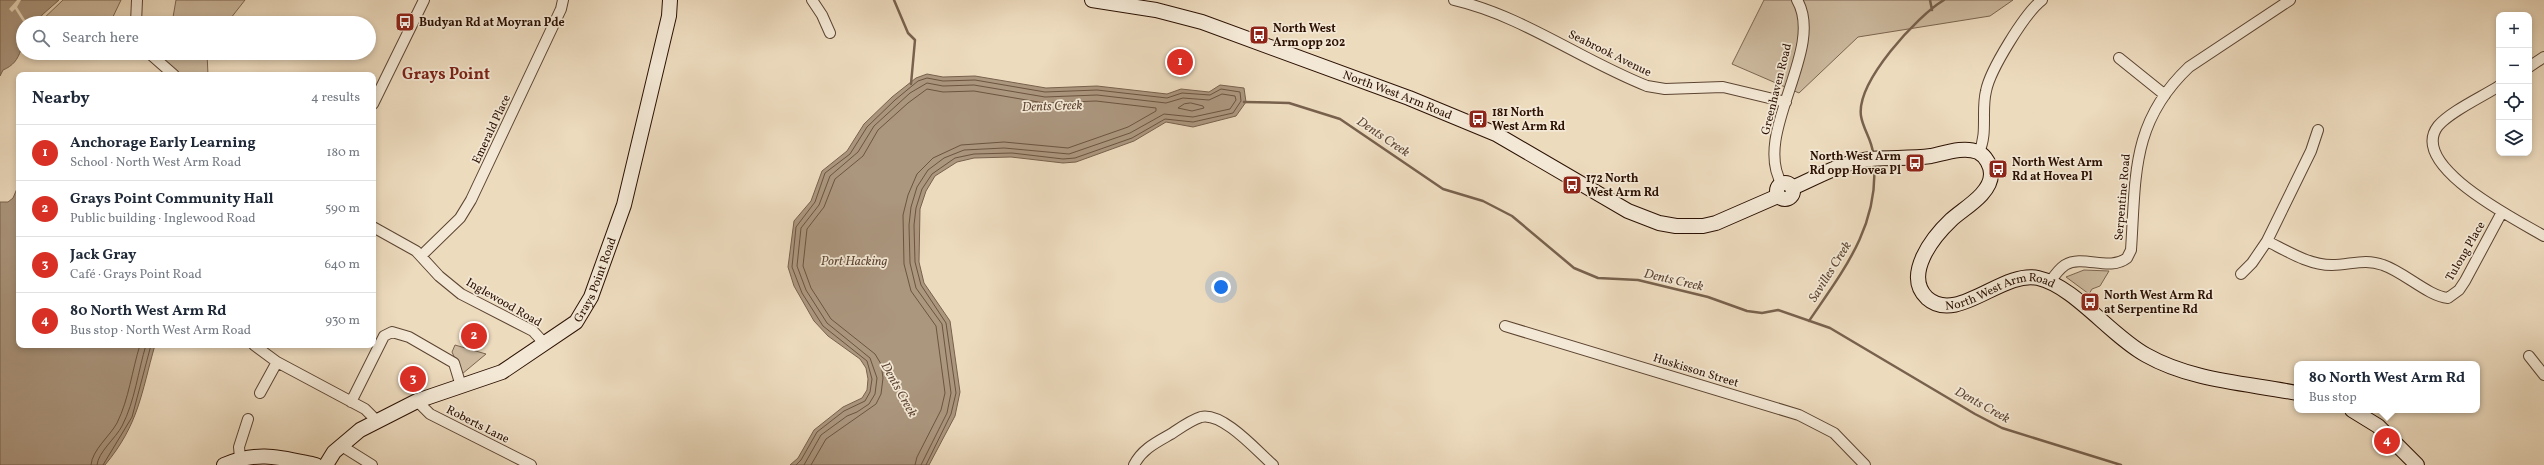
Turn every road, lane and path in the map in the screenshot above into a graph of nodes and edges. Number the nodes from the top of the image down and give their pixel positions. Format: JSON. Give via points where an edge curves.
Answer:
{"nodes":[{"id":1,"x":137,"y":0,"type":"edge"},
{"id":2,"x":424,"y":0,"type":"edge"},
{"id":3,"x":563,"y":0,"type":"edge"},
{"id":4,"x":670,"y":0,"type":"edge"},
{"id":5,"x":812,"y":0,"type":"edge"},
{"id":6,"x":1092,"y":0,"type":"edge"},
{"id":7,"x":1454,"y":0,"type":"edge"},
{"id":8,"x":1797,"y":0,"type":"edge"},
{"id":9,"x":2042,"y":0,"type":"edge"},
{"id":10,"x":2290,"y":0,"type":"edge"},
{"id":11,"x":136,"y":16,"type":"edge"},
{"id":12,"x":830,"y":33,"type":"dead end"},
{"id":13,"x":2544,"y":57,"type":"edge"},
{"id":14,"x":2119,"y":58,"type":"dead end"},
{"id":15,"x":157,"y":60,"type":"edge"},
{"id":16,"x":2532,"y":65,"type":"edge"},
{"id":17,"x":171,"y":72,"type":"edge"},
{"id":18,"x":2496,"y":88,"type":"edge"},
{"id":19,"x":2165,"y":95,"type":"junction"},
{"id":20,"x":376,"y":98,"type":"edge"},
{"id":21,"x":1786,"y":102,"type":"junction"},
{"id":22,"x":2318,"y":130,"type":"dead end"},
{"id":23,"x":1979,"y":152,"type":"junction"},
{"id":24,"x":1784,"y":189,"type":"junction"},
{"id":25,"x":2502,"y":212,"type":"junction"},
{"id":26,"x":376,"y":228,"type":"edge"},
{"id":27,"x":2544,"y":236,"type":"edge"},
{"id":28,"x":2267,"y":241,"type":"junction"},
{"id":29,"x":422,"y":255,"type":"junction"},
{"id":30,"x":2241,"y":274,"type":"dead end"},
{"id":31,"x":2050,"y":282,"type":"junction"},
{"id":32,"x":1505,"y":326,"type":"dead end"},
{"id":33,"x":545,"y":344,"type":"junction"},
{"id":34,"x":258,"y":348,"type":"edge"},
{"id":35,"x":2529,"y":356,"type":"dead end"},
{"id":36,"x":277,"y":362,"type":"junction"},
{"id":37,"x":2544,"y":374,"type":"edge"},
{"id":38,"x":461,"y":386,"type":"junction"},
{"id":39,"x":2294,"y":392,"type":"edge"},
{"id":40,"x":260,"y":393,"type":"dead end"},
{"id":41,"x":417,"y":401,"type":"junction"},
{"id":42,"x":351,"y":402,"type":"junction"},
{"id":43,"x":2357,"y":413,"type":"edge"},
{"id":44,"x":248,"y":419,"type":"dead end"},
{"id":45,"x":377,"y":421,"type":"junction"},
{"id":46,"x":340,"y":445,"type":"junction"},
{"id":47,"x":240,"y":458,"type":"junction"},
{"id":48,"x":224,"y":465,"type":"edge"},
{"id":49,"x":316,"y":465,"type":"edge"},
{"id":50,"x":326,"y":465,"type":"edge"},
{"id":51,"x":372,"y":465,"type":"edge"},
{"id":52,"x":531,"y":465,"type":"edge"},
{"id":53,"x":1134,"y":465,"type":"edge"},
{"id":54,"x":1273,"y":465,"type":"edge"},
{"id":55,"x":1865,"y":465,"type":"edge"},
{"id":56,"x":2417,"y":465,"type":"edge"}],
"edges":[{"from":1,"to":11,"type":"street"},
{"from":2,"to":20,"type":"street"},
{"from":3,"to":29,"type":"street","name":"Emerald Place","via":[[471,200],[460,218]]},
{"from":4,"to":33,"type":"street","name":"Grays Point Road","via":[[669,16],[624,205],[608,251],[591,297],[576,322]]},
{"from":5,"to":12,"type":"street"},
{"from":6,"to":24,"type":"street","name":"North West Arm Road","via":[[1156,10],[1202,22],[1416,100],[1496,134],[1628,212],[1659,223],[1676,226],[1703,226],[1716,223]]},
{"from":7,"to":21,"type":"street","name":"Seabrook Avenue","via":[[1491,11],[1647,86],[1665,89],[1732,88]]},
{"from":8,"to":21,"type":"street","name":"Greenhaven Road","via":[[1803,32]]},
{"from":9,"to":23,"type":"street","via":[[2029,13],[1992,75],[1986,92],[1983,140]]},
{"from":10,"to":19,"type":"street","name":"Serpentine Road","via":[[2190,66]]},
{"from":13,"to":16,"type":"street"},
{"from":14,"to":19,"type":"street"},
{"from":15,"to":17,"type":"street"},
{"from":18,"to":25,"type":"street","via":[[2444,120],[2432,139],[2438,158],[2463,187]]},
{"from":19,"to":31,"type":"street","name":"Serpentine Road","via":[[2147,125],[2140,143],[2131,250],[2127,258],[2115,264],[2069,264]]},
{"from":21,"to":24,"type":"street","name":"Greenhaven Road","via":[[1777,135],[1774,159],[1774,168]]},
{"from":22,"to":28,"type":"street","via":[[2311,151]]},
{"from":23,"to":24,"type":"street","name":"North West Arm Road","via":[[1966,150],[1928,156],[1865,160]]},
{"from":23,"to":31,"type":"street","name":"North West Arm Road","via":[[1988,162],[1990,181],[1980,196],[1942,230],[1921,261],[1918,277],[1923,292],[1937,304],[1950,306],[2018,278],[2035,277]]},
{"from":25,"to":27,"type":"street"},
{"from":25,"to":28,"type":"street","name":"Tulong Place","via":[[2465,281],[2448,298],[2437,295],[2382,264],[2364,260],[2332,265],[2320,263],[2300,257]]},
{"from":26,"to":29,"type":"street","name":"Inglewood Road","via":[[408,244]]},
{"from":28,"to":30,"type":"street","via":[[2252,264]]},
{"from":29,"to":33,"type":"street","name":"Inglewood Road","via":[[439,276],[461,294],[533,331]]},
{"from":31,"to":39,"type":"street","name":"North West Arm Road","via":[[2069,294],[2136,349],[2157,361],[2209,378]]},
{"from":32,"to":55,"type":"street","name":"Huskisson Street","via":[[1799,415],[1834,433]]},
{"from":33,"to":38,"type":"street","name":"Grays Point Road","via":[[499,373]]},
{"from":34,"to":36,"type":"street"},
{"from":35,"to":37,"type":"street"},
{"from":36,"to":40,"type":"street"},
{"from":36,"to":42,"type":"street"},
{"from":38,"to":41,"type":"street","name":"Grays Point Road"},
{"from":38,"to":42,"type":"street","via":[[454,363],[409,337],[392,332],[384,336]]},
{"from":41,"to":45,"type":"street","name":"Grays Point Road"},
{"from":41,"to":52,"type":"street","name":"Roberts Lane","via":[[430,414]]},
{"from":42,"to":45,"type":"street","via":[[366,409]]},
{"from":43,"to":56,"type":"street","via":[[2378,426]]},
{"from":44,"to":47,"type":"street","via":[[239,447]]},
{"from":45,"to":46,"type":"street","name":"Grays Point Road"},
{"from":46,"to":50,"type":"street","name":"Grays Point Road"},
{"from":46,"to":51,"type":"street"},
{"from":47,"to":48,"type":"street"},
{"from":47,"to":49,"type":"street","via":[[259,455]]},
{"from":53,"to":54,"type":"street","via":[[1141,454],[1153,444],[1199,417],[1210,416],[1227,425]]}]}
